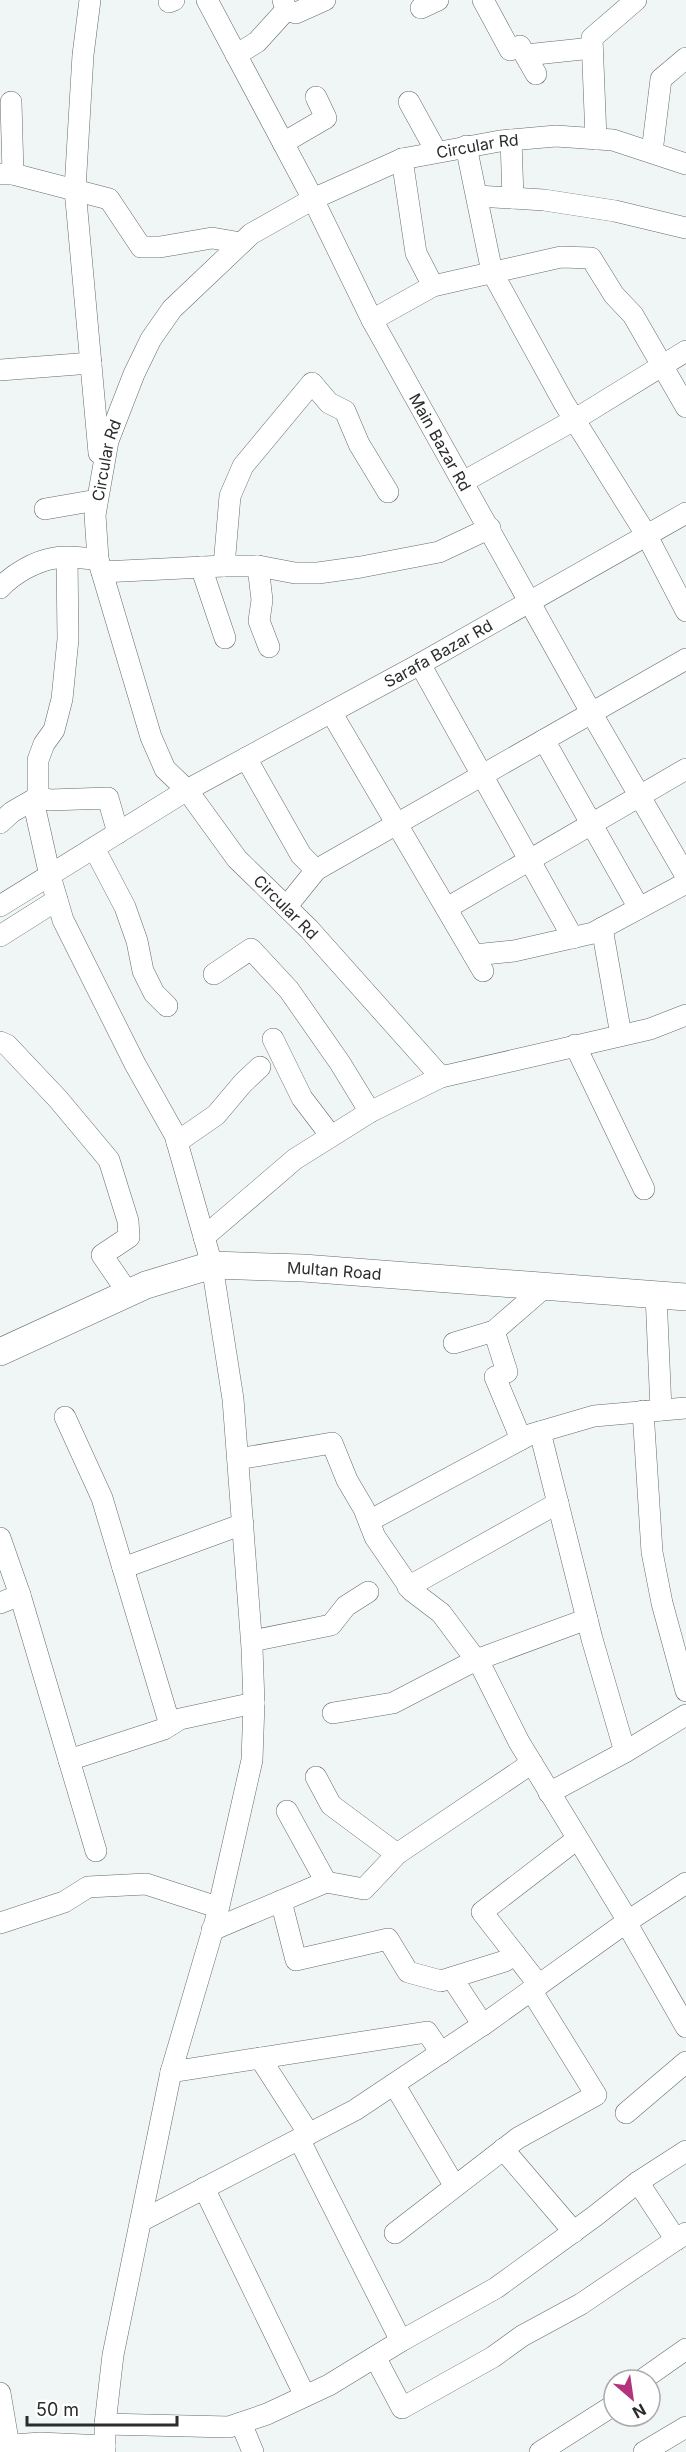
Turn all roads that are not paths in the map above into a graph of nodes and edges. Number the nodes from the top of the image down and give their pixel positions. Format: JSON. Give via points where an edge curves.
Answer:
{"nodes":[{"id":1,"x":90,"y":0,"type":"edge"},
{"id":2,"x":207,"y":0,"type":"edge"},
{"id":3,"x":325,"y":0,"type":"edge"},
{"id":4,"x":483,"y":0,"type":"edge"},
{"id":5,"x":636,"y":0,"type":"edge"},
{"id":6,"x":285,"y":5,"type":"edge"},
{"id":7,"x":592,"y":48,"type":"junction"},
{"id":8,"x":236,"y":55,"type":"junction"},
{"id":9,"x":526,"y":55,"type":"junction"},
{"id":10,"x":686,"y":58,"type":"edge"},
{"id":11,"x":536,"y":74,"type":"dead end"},
{"id":12,"x":316,"y":97,"type":"dead end"},
{"id":13,"x":11,"y":102,"type":"dead end"},
{"id":14,"x":410,"y":102,"type":"dead end"},
{"id":15,"x":596,"y":139,"type":"junction"},
{"id":16,"x":511,"y":140,"type":"junction"},
{"id":17,"x":283,"y":143,"type":"junction"},
{"id":18,"x":466,"y":146,"type":"junction"},
{"id":19,"x":436,"y":151,"type":"junction"},
{"id":20,"x":652,"y":152,"type":"junction"},
{"id":21,"x":402,"y":159,"type":"junction"},
{"id":22,"x":686,"y":164,"type":"edge"},
{"id":23,"x":7,"y":174,"type":"edge"},
{"id":24,"x":75,"y":189,"type":"junction"},
{"id":25,"x":477,"y":196,"type":"junction"},
{"id":26,"x":513,"y":198,"type":"junction"},
{"id":27,"x":313,"y":199,"type":"junction"},
{"id":28,"x":686,"y":228,"type":"edge"},
{"id":29,"x":241,"y":243,"type":"junction"},
{"id":30,"x":492,"y":272,"type":"junction"},
{"id":31,"x":433,"y":286,"type":"junction"},
{"id":32,"x":372,"y":320,"type":"junction"},
{"id":33,"x":686,"y":351,"type":"edge"},
{"id":34,"x":91,"y":363,"type":"junction"},
{"id":35,"x":662,"y":366,"type":"junction"},
{"id":36,"x":0,"y":370,"type":"edge"},
{"id":37,"x":686,"y":407,"type":"edge"},
{"id":38,"x":574,"y":420,"type":"junction"},
{"id":39,"x":101,"y":473,"type":"junction"},
{"id":40,"x":463,"y":482,"type":"junction"},
{"id":41,"x":388,"y":492,"type":"dead end"},
{"id":42,"x":97,"y":501,"type":"junction"},
{"id":43,"x":45,"y":509,"type":"dead end"},
{"id":44,"x":686,"y":513,"type":"edge"},
{"id":45,"x":490,"y":528,"type":"junction"},
{"id":46,"x":647,"y":536,"type":"junction"},
{"id":47,"x":67,"y":558,"type":"junction"},
{"id":48,"x":100,"y":566,"type":"junction"},
{"id":49,"x":224,"y":566,"type":"junction"},
{"id":50,"x":258,"y":566,"type":"junction"},
{"id":51,"x":201,"y":567,"type":"junction"},
{"id":52,"x":0,"y":588,"type":"edge"},
{"id":53,"x":529,"y":600,"type":"junction"},
{"id":54,"x":686,"y":610,"type":"edge"},
{"id":55,"x":225,"y":638,"type":"dead end"},
{"id":56,"x":269,"y":647,"type":"dead end"},
{"id":57,"x":686,"y":659,"type":"edge"},
{"id":58,"x":420,"y":664,"type":"junction"},
{"id":59,"x":331,"y":712,"type":"junction"},
{"id":60,"x":592,"y":714,"type":"junction"},
{"id":61,"x":544,"y":740,"type":"junction"},
{"id":62,"x":246,"y":758,"type":"junction"},
{"id":63,"x":686,"y":769,"type":"edge"},
{"id":64,"x":482,"y":775,"type":"junction"},
{"id":65,"x":187,"y":790,"type":"junction"},
{"id":66,"x":640,"y":796,"type":"junction"},
{"id":67,"x":36,"y":798,"type":"junction"},
{"id":68,"x":0,"y":823,"type":"edge"},
{"id":69,"x":398,"y":825,"type":"junction"},
{"id":70,"x":592,"y":825,"type":"junction"},
{"id":71,"x":118,"y":833,"type":"junction"},
{"id":72,"x":94,"y":848,"type":"junction"},
{"id":73,"x":531,"y":860,"type":"junction"},
{"id":74,"x":316,"y":870,"type":"junction"},
{"id":75,"x":50,"y":876,"type":"junction"},
{"id":76,"x":686,"y":876,"type":"edge"},
{"id":77,"x":686,"y":883,"type":"edge"},
{"id":78,"x":57,"y":900,"type":"junction"},
{"id":79,"x":0,"y":906,"type":"edge"},
{"id":80,"x":286,"y":906,"type":"junction"},
{"id":81,"x":447,"y":908,"type":"junction"},
{"id":82,"x":639,"y":908,"type":"junction"},
{"id":83,"x":602,"y":928,"type":"junction"},
{"id":84,"x":0,"y":936,"type":"edge"},
{"id":85,"x":573,"y":938,"type":"junction"},
{"id":86,"x":214,"y":974,"type":"dead end"},
{"id":87,"x":167,"y":1006,"type":"dead end"},
{"id":88,"x":686,"y":1015,"type":"edge"},
{"id":89,"x":621,"y":1035,"type":"junction"},
{"id":90,"x":273,"y":1039,"type":"dead end"},
{"id":91,"x":0,"y":1042,"type":"edge"},
{"id":92,"x":575,"y":1045,"type":"junction"},
{"id":93,"x":260,"y":1067,"type":"dead end"},
{"id":94,"x":441,"y":1077,"type":"junction"},
{"id":95,"x":370,"y":1112,"type":"junction"},
{"id":96,"x":331,"y":1136,"type":"junction"},
{"id":97,"x":177,"y":1142,"type":"junction"},
{"id":98,"x":644,"y":1189,"type":"dead end"},
{"id":99,"x":204,"y":1237,"type":"junction"},
{"id":100,"x":212,"y":1265,"type":"junction"},
{"id":101,"x":546,"y":1286,"type":"junction"},
{"id":102,"x":128,"y":1293,"type":"junction"},
{"id":103,"x":656,"y":1294,"type":"junction"},
{"id":104,"x":686,"y":1297,"type":"edge"},
{"id":105,"x":494,"y":1331,"type":"junction"},
{"id":106,"x":454,"y":1343,"type":"dead end"},
{"id":107,"x":0,"y":1352,"type":"edge"},
{"id":108,"x":686,"y":1408,"type":"edge"},
{"id":109,"x":652,"y":1411,"type":"junction"},
{"id":110,"x":65,"y":1417,"type":"dead end"},
{"id":111,"x":530,"y":1436,"type":"junction"},
{"id":112,"x":238,"y":1459,"type":"junction"},
{"id":113,"x":558,"y":1503,"type":"junction"},
{"id":114,"x":369,"y":1521,"type":"junction"},
{"id":115,"x":243,"y":1524,"type":"junction"},
{"id":116,"x":0,"y":1538,"type":"edge"},
{"id":117,"x":123,"y":1568,"type":"junction"},
{"id":118,"x":408,"y":1587,"type":"junction"},
{"id":119,"x":368,"y":1592,"type":"dead end"},
{"id":120,"x":20,"y":1595,"type":"junction"},
{"id":121,"x":0,"y":1603,"type":"edge"},
{"id":122,"x":587,"y":1619,"type":"junction"},
{"id":123,"x":252,"y":1641,"type":"junction"},
{"id":124,"x":476,"y":1660,"type":"junction"},
{"id":125,"x":686,"y":1691,"type":"edge"},
{"id":126,"x":254,"y":1703,"type":"junction"},
{"id":127,"x":333,"y":1713,"type":"dead end"},
{"id":128,"x":686,"y":1715,"type":"edge"},
{"id":129,"x":170,"y":1725,"type":"junction"},
{"id":130,"x":625,"y":1752,"type":"junction"},
{"id":131,"x":69,"y":1760,"type":"junction"},
{"id":132,"x":532,"y":1763,"type":"junction"},
{"id":133,"x":316,"y":1777,"type":"dead end"},
{"id":134,"x":549,"y":1793,"type":"junction"},
{"id":135,"x":287,"y":1811,"type":"dead end"},
{"id":136,"x":577,"y":1839,"type":"junction"},
{"id":137,"x":96,"y":1851,"type":"dead end"},
{"id":138,"x":397,"y":1854,"type":"junction"},
{"id":139,"x":327,"y":1882,"type":"junction"},
{"id":140,"x":686,"y":1882,"type":"edge"},
{"id":141,"x":281,"y":1901,"type":"junction"},
{"id":142,"x":217,"y":1907,"type":"junction"},
{"id":143,"x":628,"y":1921,"type":"junction"},
{"id":144,"x":0,"y":1923,"type":"edge"},
{"id":145,"x":212,"y":1930,"type":"junction"},
{"id":146,"x":515,"y":1954,"type":"junction"},
{"id":147,"x":452,"y":1978,"type":"junction"},
{"id":148,"x":535,"y":1987,"type":"junction"},
{"id":149,"x":483,"y":2025,"type":"junction"},
{"id":150,"x":686,"y":2027,"type":"edge"},
{"id":151,"x":441,"y":2054,"type":"junction"},
{"id":152,"x":260,"y":2058,"type":"junction"},
{"id":153,"x":686,"y":2062,"type":"edge"},
{"id":154,"x":171,"y":2072,"type":"junction"},
{"id":155,"x":394,"y":2084,"type":"junction"},
{"id":156,"x":626,"y":2113,"type":"dead end"},
{"id":157,"x":304,"y":2136,"type":"junction"},
{"id":158,"x":503,"y":2149,"type":"junction"},
{"id":159,"x":686,"y":2151,"type":"edge"},
{"id":160,"x":638,"y":2182,"type":"junction"},
{"id":161,"x":454,"y":2185,"type":"junction"},
{"id":162,"x":204,"y":2188,"type":"junction"},
{"id":163,"x":141,"y":2221,"type":"junction"},
{"id":164,"x":574,"y":2232,"type":"junction"},
{"id":165,"x":395,"y":2233,"type":"dead end"},
{"id":166,"x":681,"y":2236,"type":"edge"},
{"id":167,"x":401,"y":2341,"type":"junction"},
{"id":168,"x":686,"y":2349,"type":"edge"},
{"id":169,"x":375,"y":2357,"type":"junction"},
{"id":170,"x":659,"y":2368,"type":"edge"},
{"id":171,"x":0,"y":2393,"type":"edge"},
{"id":172,"x":304,"y":2396,"type":"junction"},
{"id":173,"x":602,"y":2413,"type":"edge"},
{"id":174,"x":241,"y":2423,"type":"junction"},
{"id":175,"x":105,"y":2424,"type":"junction"},
{"id":176,"x":686,"y":2427,"type":"edge"},
{"id":177,"x":5,"y":2446,"type":"edge"},
{"id":178,"x":105,"y":2449,"type":"edge"},
{"id":179,"x":253,"y":2452,"type":"edge"},
{"id":180,"x":540,"y":2452,"type":"edge"},
{"id":181,"x":644,"y":2452,"type":"edge"}],
"edges":[{"from":1,"to":24,"type":"street"},
{"from":2,"to":8,"type":"street","name":"Main Bazar Rd"},
{"from":3,"to":6,"type":"street","via":[[296,13]]},
{"from":4,"to":9,"type":"street","via":[[510,50],[520,46]]},
{"from":5,"to":7,"type":"street","via":[[592,38]]},
{"from":6,"to":8,"type":"street","via":[[257,42]]},
{"from":7,"to":9,"type":"street"},
{"from":7,"to":15,"type":"street"},
{"from":8,"to":17,"type":"street","name":"Main Bazar Rd"},
{"from":9,"to":11,"type":"street"},
{"from":10,"to":20,"type":"street","via":[[662,79]]},
{"from":12,"to":17,"type":"street","via":[[326,118]]},
{"from":13,"to":23,"type":"street"},
{"from":14,"to":19,"type":"street"},
{"from":15,"to":16,"type":"street","name":"Circular Rd","via":[[556,136]]},
{"from":15,"to":20,"type":"street","name":"Circular Rd"},
{"from":16,"to":18,"type":"street","name":"Circular Rd"},
{"from":16,"to":26,"type":"street"},
{"from":17,"to":27,"type":"street","name":"Main Bazar Rd"},
{"from":18,"to":19,"type":"street","name":"Circular Rd"},
{"from":18,"to":25,"type":"street"},
{"from":19,"to":21,"type":"street","name":"Circular Rd"},
{"from":20,"to":22,"type":"street","name":"Circular Rd"},
{"from":21,"to":27,"type":"street","name":"Circular Rd"},
{"from":21,"to":31,"type":"street","via":[[416,253]]},
{"from":23,"to":24,"type":"street"},
{"from":24,"to":29,"type":"street","via":[[109,199],[141,247],[213,238]]},
{"from":24,"to":34,"type":"street"},
{"from":25,"to":26,"type":"street"},
{"from":25,"to":30,"type":"street"},
{"from":26,"to":28,"type":"street","via":[[615,211]]},
{"from":27,"to":29,"type":"street","name":"Circular Rd"},
{"from":27,"to":32,"type":"street","name":"Main Bazar Rd"},
{"from":29,"to":39,"type":"street","name":"Circular Rd","via":[[172,309],[151,339],[117,416]]},
{"from":30,"to":31,"type":"street"},
{"from":30,"to":35,"type":"street","via":[[561,257],[591,258],[614,295],[633,315]]},
{"from":30,"to":38,"type":"street"},
{"from":31,"to":32,"type":"street"},
{"from":32,"to":40,"type":"street","name":"Main Bazar Rd"},
{"from":33,"to":35,"type":"street"},
{"from":34,"to":36,"type":"street"},
{"from":34,"to":39,"type":"street"},
{"from":35,"to":37,"type":"street"},
{"from":35,"to":38,"type":"street"},
{"from":38,"to":40,"type":"street"},
{"from":38,"to":46,"type":"street"},
{"from":39,"to":42,"type":"street","name":"Circular Rd"},
{"from":40,"to":45,"type":"street","name":"Main Bazar Rd"},
{"from":41,"to":49,"type":"street","via":[[359,444],[345,411],[329,403],[312,383],[243,466],[230,496]]},
{"from":42,"to":43,"type":"street"},
{"from":42,"to":48,"type":"street","name":"Circular Rd"},
{"from":44,"to":46,"type":"street","name":"Sarafa Bazar Rd"},
{"from":45,"to":50,"type":"street","via":[[440,552],[361,567],[295,573]]},
{"from":45,"to":53,"type":"street","name":"Main Bazar Rd"},
{"from":46,"to":53,"type":"street","name":"Sarafa Bazar Rd"},
{"from":46,"to":54,"type":"street"},
{"from":47,"to":48,"type":"street"},
{"from":47,"to":52,"type":"street","via":[[55,557],[34,564]]},
{"from":47,"to":67,"type":"street","via":[[68,639],[62,699],[54,730],[38,760]]},
{"from":48,"to":51,"type":"street"},
{"from":48,"to":65,"type":"street","name":"Circular Rd","via":[[151,737],[165,769]]},
{"from":49,"to":50,"type":"street"},
{"from":49,"to":51,"type":"street"},
{"from":50,"to":56,"type":"street","via":[[262,600],[259,621]]},
{"from":51,"to":55,"type":"street"},
{"from":53,"to":58,"type":"street","name":"Sarafa Bazar Rd"},
{"from":53,"to":60,"type":"street","name":"Main Bazar Rd"},
{"from":57,"to":60,"type":"street"},
{"from":58,"to":59,"type":"street","name":"Sarafa Bazar Rd"},
{"from":58,"to":64,"type":"street"},
{"from":59,"to":62,"type":"street","name":"Sarafa Bazar Rd"},
{"from":59,"to":69,"type":"street"},
{"from":60,"to":61,"type":"street"},
{"from":60,"to":66,"type":"street","name":"Main Bazar Rd"},
{"from":61,"to":64,"type":"street"},
{"from":61,"to":70,"type":"street"},
{"from":62,"to":65,"type":"street","name":"Sarafa Bazar Rd"},
{"from":62,"to":74,"type":"street","via":[[301,855]]},
{"from":63,"to":66,"type":"street"},
{"from":64,"to":69,"type":"street"},
{"from":64,"to":73,"type":"street"},
{"from":65,"to":71,"type":"street","name":"Sarafa Bazar Rd"},
{"from":65,"to":80,"type":"street","name":"Circular Rd","via":[[237,859]]},
{"from":66,"to":70,"type":"street"},
{"from":66,"to":76,"type":"street","name":"Main Bazar Rd"},
{"from":67,"to":68,"type":"street"},
{"from":67,"to":71,"type":"street","via":[[108,798]]},
{"from":67,"to":75,"type":"street"},
{"from":69,"to":74,"type":"street"},
{"from":69,"to":81,"type":"street"},
{"from":70,"to":73,"type":"street"},
{"from":70,"to":82,"type":"street"},
{"from":71,"to":72,"type":"street","name":"Sarafa Bazar Rd"},
{"from":72,"to":75,"type":"street","name":"Sarafa Bazar Rd"},
{"from":72,"to":87,"type":"street","via":[[125,907],[143,971],[154,993]]},
{"from":73,"to":81,"type":"street"},
{"from":73,"to":85,"type":"street"},
{"from":74,"to":80,"type":"street"},
{"from":75,"to":78,"type":"street"},
{"from":75,"to":79,"type":"street","name":"Sarafa Bazar Rd"},
{"from":77,"to":82,"type":"street"},
{"from":78,"to":84,"type":"street"},
{"from":78,"to":97,"type":"street","via":[[63,920]]},
{"from":80,"to":94,"type":"street","name":"Circular Rd"},
{"from":81,"to":85,"type":"street","via":[[478,963]]},
{"from":82,"to":83,"type":"street"},
{"from":83,"to":85,"type":"street"},
{"from":83,"to":89,"type":"street"},
{"from":86,"to":95,"type":"street","via":[[251,949],[289,990]]},
{"from":88,"to":89,"type":"street"},
{"from":89,"to":92,"type":"street"},
{"from":90,"to":96,"type":"street","via":[[302,1098]]},
{"from":91,"to":102,"type":"street","via":[[58,1099],[109,1160],[128,1221],[129,1237],[102,1255]]},
{"from":92,"to":94,"type":"street"},
{"from":92,"to":98,"type":"street"},
{"from":93,"to":97,"type":"street","via":[[216,1115]]},
{"from":94,"to":95,"type":"street"},
{"from":95,"to":96,"type":"street"},
{"from":96,"to":99,"type":"street","via":[[295,1159]]},
{"from":97,"to":99,"type":"street"},
{"from":99,"to":100,"type":"street"},
{"from":100,"to":101,"type":"main road","name":"Multan Road"},
{"from":100,"to":102,"type":"main road","name":"Multan Road"},
{"from":100,"to":112,"type":"street","via":[[233,1399]]},
{"from":101,"to":103,"type":"main road","name":"Multan Road"},
{"from":101,"to":105,"type":"street"},
{"from":102,"to":107,"type":"main road","name":"Multan Road"},
{"from":103,"to":104,"type":"main road","name":"Multan Road"},
{"from":103,"to":109,"type":"street"},
{"from":105,"to":106,"type":"street"},
{"from":105,"to":111,"type":"street","via":[[507,1372],[495,1377]]},
{"from":108,"to":109,"type":"street"},
{"from":109,"to":111,"type":"street","via":[[594,1416]]},
{"from":109,"to":125,"type":"street","via":[[652,1552]]},
{"from":110,"to":117,"type":"street","via":[[102,1498]]},
{"from":111,"to":113,"type":"street"},
{"from":111,"to":114,"type":"street"},
{"from":112,"to":114,"type":"street","via":[[332,1443]]},
{"from":112,"to":115,"type":"street"},
{"from":113,"to":118,"type":"street"},
{"from":113,"to":122,"type":"street"},
{"from":114,"to":118,"type":"street"},
{"from":115,"to":117,"type":"street"},
{"from":115,"to":123,"type":"street"},
{"from":116,"to":120,"type":"street"},
{"from":117,"to":129,"type":"street"},
{"from":118,"to":124,"type":"street","via":[[441,1613]]},
{"from":119,"to":123,"type":"street","via":[[346,1606],[331,1625]]},
{"from":120,"to":121,"type":"street"},
{"from":120,"to":131,"type":"street"},
{"from":122,"to":124,"type":"street"},
{"from":122,"to":130,"type":"street"},
{"from":123,"to":126,"type":"street"},
{"from":124,"to":127,"type":"street","via":[[393,1702]]},
{"from":124,"to":132,"type":"street"},
{"from":126,"to":129,"type":"street","via":[[180,1719]]},
{"from":126,"to":142,"type":"street","via":[[252,1760]]},
{"from":128,"to":130,"type":"street"},
{"from":129,"to":131,"type":"street"},
{"from":130,"to":134,"type":"street"},
{"from":131,"to":137,"type":"street"},
{"from":132,"to":134,"type":"street"},
{"from":132,"to":138,"type":"street"},
{"from":133,"to":138,"type":"street","via":[[331,1805]]},
{"from":134,"to":136,"type":"street"},
{"from":135,"to":139,"type":"street"},
{"from":136,"to":143,"type":"street"},
{"from":136,"to":146,"type":"street","via":[[482,1912]]},
{"from":138,"to":139,"type":"street","via":[[364,1889]]},
{"from":139,"to":141,"type":"street"},
{"from":140,"to":143,"type":"street"},
{"from":141,"to":145,"type":"street"},
{"from":141,"to":147,"type":"street","via":[[296,1960],[388,1939],[408,1972],[441,1981]]},
{"from":142,"to":144,"type":"street","via":[[146,1884],[88,1887],[64,1902]]},
{"from":142,"to":145,"type":"street"},
{"from":143,"to":148,"type":"street"},
{"from":143,"to":150,"type":"street"},
{"from":145,"to":154,"type":"street"},
{"from":146,"to":147,"type":"street"},
{"from":146,"to":148,"type":"street"},
{"from":147,"to":149,"type":"street"},
{"from":148,"to":149,"type":"street"},
{"from":148,"to":158,"type":"street","via":[[596,2095]]},
{"from":149,"to":151,"type":"street"},
{"from":151,"to":152,"type":"street","via":[[427,2032]]},
{"from":151,"to":155,"type":"street"},
{"from":152,"to":154,"type":"street"},
{"from":152,"to":157,"type":"street"},
{"from":153,"to":156,"type":"street"},
{"from":154,"to":163,"type":"street"},
{"from":155,"to":157,"type":"street","via":[[355,2110]]},
{"from":155,"to":161,"type":"street"},
{"from":157,"to":162,"type":"street"},
{"from":157,"to":167,"type":"street"},
{"from":158,"to":161,"type":"street"},
{"from":158,"to":164,"type":"street"},
{"from":159,"to":160,"type":"street"},
{"from":160,"to":164,"type":"street"},
{"from":160,"to":166,"type":"street"},
{"from":161,"to":165,"type":"street"},
{"from":162,"to":163,"type":"street"},
{"from":162,"to":172,"type":"street"},
{"from":163,"to":175,"type":"street","via":[[113,2355]]},
{"from":164,"to":167,"type":"street","via":[[496,2288]]},
{"from":166,"to":169,"type":"street","via":[[581,2304],[402,2408]]},
{"from":167,"to":169,"type":"street"},
{"from":168,"to":170,"type":"street"},
{"from":169,"to":172,"type":"street"},
{"from":171,"to":177,"type":"street"},
{"from":172,"to":174,"type":"street"},
{"from":173,"to":180,"type":"street"},
{"from":174,"to":175,"type":"street","via":[[229,2427]]},
{"from":174,"to":179,"type":"street"},
{"from":175,"to":178,"type":"street"},
{"from":176,"to":181,"type":"street"},
{"from":177,"to":178,"type":"street","via":[[40,2443]]}]}
